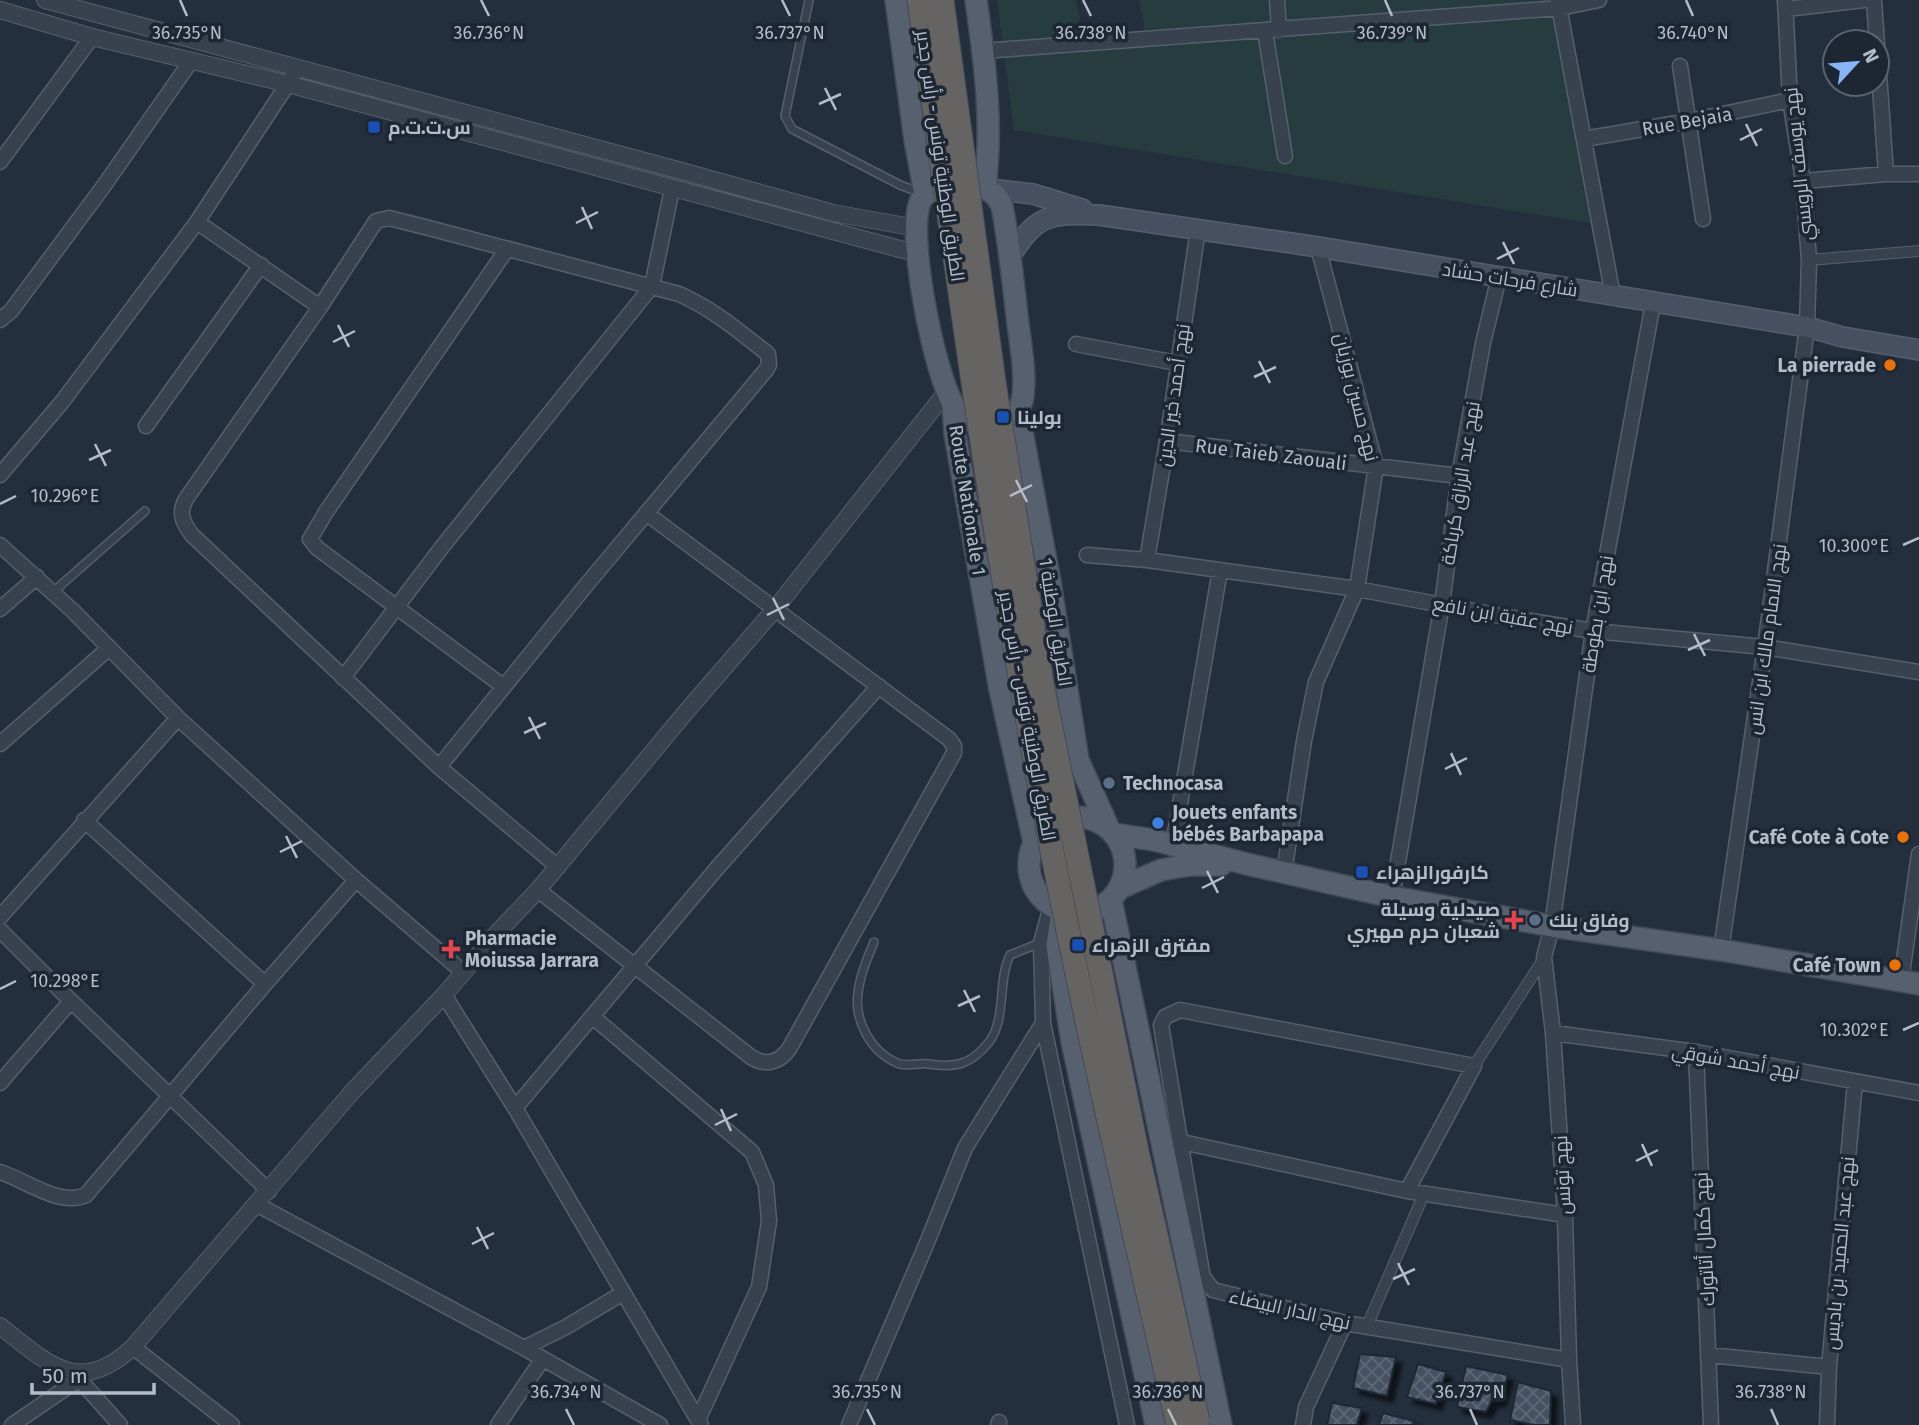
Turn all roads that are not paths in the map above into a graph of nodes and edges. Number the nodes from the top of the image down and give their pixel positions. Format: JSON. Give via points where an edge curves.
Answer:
{"nodes":[{"id":1,"x":809,"y":0,"type":"edge"},
{"id":2,"x":896,"y":0,"type":"edge"},
{"id":3,"x":919,"y":0,"type":"edge"},
{"id":4,"x":942,"y":0,"type":"edge"},
{"id":5,"x":976,"y":0,"type":"edge"},
{"id":6,"x":1277,"y":0,"type":"edge"},
{"id":7,"x":1599,"y":0,"type":"edge"},
{"id":8,"x":1864,"y":0,"type":"edge"},
{"id":9,"x":1874,"y":0,"type":"edge"},
{"id":10,"x":49,"y":1,"type":"edge"},
{"id":11,"x":1559,"y":4,"type":"edge"},
{"id":12,"x":1786,"y":4,"type":"edge"},
{"id":13,"x":0,"y":10,"type":"edge"},
{"id":14,"x":1272,"y":30,"type":"junction"},
{"id":15,"x":92,"y":37,"type":"junction"},
{"id":16,"x":983,"y":51,"type":"junction"},
{"id":17,"x":191,"y":61,"type":"junction"},
{"id":18,"x":1680,"y":66,"type":"dead end"},
{"id":19,"x":299,"y":68,"type":"junction"},
{"id":20,"x":288,"y":84,"type":"junction"},
{"id":21,"x":1790,"y":100,"type":"junction"},
{"id":22,"x":1689,"y":121,"type":"junction"},
{"id":23,"x":1584,"y":139,"type":"junction"},
{"id":24,"x":1285,"y":156,"type":"dead end"},
{"id":25,"x":0,"y":162,"type":"edge"},
{"id":26,"x":1885,"y":174,"type":"junction"},
{"id":27,"x":1919,"y":174,"type":"edge"},
{"id":28,"x":1803,"y":181,"type":"junction"},
{"id":29,"x":988,"y":188,"type":"junction"},
{"id":30,"x":672,"y":189,"type":"junction"},
{"id":31,"x":925,"y":194,"type":"junction"},
{"id":32,"x":1099,"y":215,"type":"junction"},
{"id":33,"x":1703,"y":219,"type":"dead end"},
{"id":34,"x":197,"y":222,"type":"junction"},
{"id":35,"x":917,"y":228,"type":"junction"},
{"id":36,"x":1198,"y":229,"type":"junction"},
{"id":37,"x":1318,"y":247,"type":"junction"},
{"id":38,"x":507,"y":249,"type":"junction"},
{"id":39,"x":1919,"y":251,"type":"edge"},
{"id":40,"x":918,"y":254,"type":"junction"},
{"id":41,"x":1009,"y":258,"type":"junction"},
{"id":42,"x":1809,"y":260,"type":"junction"},
{"id":43,"x":261,"y":265,"type":"junction"},
{"id":44,"x":1499,"y":277,"type":"junction"},
{"id":45,"x":652,"y":286,"type":"junction"},
{"id":46,"x":1613,"y":296,"type":"junction"},
{"id":47,"x":1653,"y":303,"type":"junction"},
{"id":48,"x":320,"y":307,"type":"junction"},
{"id":49,"x":0,"y":320,"type":"edge"},
{"id":50,"x":1807,"y":327,"type":"junction"},
{"id":51,"x":1076,"y":344,"type":"dead end"},
{"id":52,"x":1919,"y":350,"type":"edge"},
{"id":53,"x":1177,"y":363,"type":"junction"},
{"id":54,"x":950,"y":398,"type":"junction"},
{"id":55,"x":1018,"y":410,"type":"junction"},
{"id":56,"x":146,"y":426,"type":"dead end"},
{"id":57,"x":1167,"y":441,"type":"junction"},
{"id":58,"x":1376,"y":466,"type":"junction"},
{"id":59,"x":0,"y":475,"type":"edge"},
{"id":60,"x":1459,"y":476,"type":"junction"},
{"id":61,"x":145,"y":511,"type":"dead end"},
{"id":62,"x":646,"y":513,"type":"junction"},
{"id":63,"x":0,"y":545,"type":"edge"},
{"id":64,"x":1087,"y":555,"type":"dead end"},
{"id":65,"x":1147,"y":560,"type":"junction"},
{"id":66,"x":1220,"y":570,"type":"junction"},
{"id":67,"x":37,"y":577,"type":"junction"},
{"id":68,"x":1357,"y":589,"type":"junction"},
{"id":69,"x":53,"y":592,"type":"junction"},
{"id":70,"x":1442,"y":604,"type":"junction"},
{"id":71,"x":397,"y":607,"type":"junction"},
{"id":72,"x":0,"y":609,"type":"edge"},
{"id":73,"x":775,"y":609,"type":"junction"},
{"id":74,"x":1593,"y":631,"type":"junction"},
{"id":75,"x":1765,"y":647,"type":"junction"},
{"id":76,"x":108,"y":649,"type":"junction"},
{"id":77,"x":1919,"y":672,"type":"edge"},
{"id":78,"x":342,"y":678,"type":"junction"},
{"id":79,"x":879,"y":686,"type":"junction"},
{"id":80,"x":504,"y":687,"type":"junction"},
{"id":81,"x":178,"y":718,"type":"junction"},
{"id":82,"x":0,"y":744,"type":"edge"},
{"id":83,"x":439,"y":767,"type":"junction"},
{"id":84,"x":84,"y":820,"type":"junction"},
{"id":85,"x":1112,"y":832,"type":"junction"},
{"id":86,"x":1034,"y":842,"type":"junction"},
{"id":87,"x":1173,"y":845,"type":"junction"},
{"id":88,"x":1919,"y":854,"type":"edge"},
{"id":89,"x":1251,"y":865,"type":"junction"},
{"id":90,"x":558,"y":867,"type":"junction"},
{"id":91,"x":1284,"y":873,"type":"junction"},
{"id":92,"x":356,"y":880,"type":"junction"},
{"id":93,"x":538,"y":890,"type":"junction"},
{"id":94,"x":1115,"y":894,"type":"junction"},
{"id":95,"x":1392,"y":897,"type":"junction"},
{"id":96,"x":1057,"y":909,"type":"junction"},
{"id":97,"x":0,"y":917,"type":"edge"},
{"id":98,"x":1552,"y":926,"type":"junction"},
{"id":99,"x":0,"y":930,"type":"edge"},
{"id":100,"x":874,"y":942,"type":"dead end"},
{"id":101,"x":1041,"y":943,"type":"junction"},
{"id":102,"x":1721,"y":950,"type":"junction"},
{"id":103,"x":1544,"y":957,"type":"junction"},
{"id":104,"x":637,"y":965,"type":"junction"},
{"id":105,"x":463,"y":972,"type":"junction"},
{"id":106,"x":1910,"y":983,"type":"edge"},
{"id":107,"x":265,"y":984,"type":"junction"},
{"id":108,"x":444,"y":995,"type":"junction"},
{"id":109,"x":71,"y":1001,"type":"junction"},
{"id":110,"x":593,"y":1017,"type":"junction"},
{"id":111,"x":1043,"y":1023,"type":"junction"},
{"id":112,"x":1553,"y":1033,"type":"junction"},
{"id":113,"x":1696,"y":1052,"type":"junction"},
{"id":114,"x":1474,"y":1066,"type":"junction"},
{"id":115,"x":1855,"y":1082,"type":"junction"},
{"id":116,"x":0,"y":1083,"type":"edge"},
{"id":117,"x":1919,"y":1093,"type":"edge"},
{"id":118,"x":171,"y":1096,"type":"junction"},
{"id":119,"x":515,"y":1108,"type":"junction"},
{"id":120,"x":1182,"y":1142,"type":"junction"},
{"id":121,"x":0,"y":1172,"type":"edge"},
{"id":122,"x":269,"y":1191,"type":"junction"},
{"id":123,"x":1408,"y":1191,"type":"junction"},
{"id":124,"x":1424,"y":1194,"type":"junction"},
{"id":125,"x":256,"y":1204,"type":"junction"},
{"id":126,"x":1565,"y":1215,"type":"junction"},
{"id":127,"x":623,"y":1293,"type":"junction"},
{"id":128,"x":1345,"y":1323,"type":"junction"},
{"id":129,"x":1367,"y":1325,"type":"junction"},
{"id":130,"x":0,"y":1326,"type":"edge"},
{"id":131,"x":133,"y":1347,"type":"junction"},
{"id":132,"x":524,"y":1348,"type":"junction"},
{"id":133,"x":1709,"y":1355,"type":"junction"},
{"id":134,"x":542,"y":1360,"type":"junction"},
{"id":135,"x":1569,"y":1360,"type":"junction"},
{"id":136,"x":1829,"y":1367,"type":"junction"},
{"id":137,"x":83,"y":1376,"type":"junction"},
{"id":138,"x":700,"y":1422,"type":"edge"},
{"id":139,"x":1188,"y":1423,"type":"edge"},
{"id":140,"x":12,"y":1425,"type":"edge"},
{"id":141,"x":120,"y":1425,"type":"edge"},
{"id":142,"x":232,"y":1425,"type":"edge"},
{"id":143,"x":498,"y":1425,"type":"edge"},
{"id":144,"x":660,"y":1425,"type":"edge"},
{"id":145,"x":849,"y":1425,"type":"edge"},
{"id":146,"x":1126,"y":1425,"type":"edge"},
{"id":147,"x":1156,"y":1425,"type":"edge"},
{"id":148,"x":1221,"y":1425,"type":"edge"},
{"id":149,"x":1303,"y":1425,"type":"edge"},
{"id":150,"x":1573,"y":1425,"type":"edge"},
{"id":151,"x":1711,"y":1425,"type":"edge"},
{"id":152,"x":1827,"y":1425,"type":"edge"}],
"edges":[{"from":1,"to":31,"type":"lane","via":[[785,116],[792,129]]},
{"from":2,"to":31,"type":"main road"},
{"from":3,"to":139,"type":"highway","name":"الطريق الوطنية تونس - رأس جدير","bridge":true,"via":[[995,526],[1034,754],[1092,1048]]},
{"from":4,"to":139,"type":"highway","name":"الطريق الوطنية تونس - رأس جدير","bridge":true,"via":[[994,382],[1042,684],[1138,1151]]},
{"from":5,"to":16,"type":"main road"},
{"from":6,"to":14,"type":"street"},
{"from":7,"to":11,"type":"street"},
{"from":8,"to":12,"type":"street"},
{"from":9,"to":26,"type":"street"},
{"from":10,"to":19,"type":"street"},
{"from":11,"to":14,"type":"street"},
{"from":11,"to":23,"type":"street"},
{"from":12,"to":21,"type":"street","name":"نهج يوسف الرويسي"},
{"from":13,"to":15,"type":"street"},
{"from":14,"to":16,"type":"street"},
{"from":14,"to":24,"type":"street"},
{"from":15,"to":17,"type":"street"},
{"from":15,"to":25,"type":"street"},
{"from":16,"to":29,"type":"main road"},
{"from":17,"to":20,"type":"street"},
{"from":17,"to":49,"type":"street","via":[[11,311]]},
{"from":18,"to":22,"type":"street"},
{"from":19,"to":20,"type":"street"},
{"from":19,"to":35,"type":"street","via":[[833,214]]},
{"from":20,"to":30,"type":"street"},
{"from":20,"to":34,"type":"street"},
{"from":21,"to":22,"type":"street","name":"Rue Bejaia"},
{"from":21,"to":28,"type":"street","name":"نهج يوسف الرويسي"},
{"from":22,"to":23,"type":"street","name":"Rue Bejaia"},
{"from":22,"to":33,"type":"street"},
{"from":23,"to":46,"type":"street"},
{"from":26,"to":27,"type":"street"},
{"from":26,"to":28,"type":"street"},
{"from":28,"to":42,"type":"street","name":"نهج يوسف الرويسي"},
{"from":29,"to":31,"type":"main road","via":[[943,187]]},
{"from":29,"to":32,"type":"main road","via":[[1033,194]]},
{"from":29,"to":41,"type":"main road","name":"الطريق الوطنية 1","via":[[1002,205]]},
{"from":30,"to":40,"type":"street"},
{"from":30,"to":45,"type":"street"},
{"from":31,"to":35,"type":"main road","name":"Route Nationale 1","via":[[919,203]]},
{"from":32,"to":36,"type":"main road","name":"شارع فرحات حشاد"},
{"from":32,"to":41,"type":"main road","via":[[1044,219],[1027,231]]},
{"from":34,"to":43,"type":"street"},
{"from":34,"to":59,"type":"street","via":[[62,402]]},
{"from":35,"to":40,"type":"main road","name":"Route Nationale 1"},
{"from":36,"to":37,"type":"main road","name":"شارع فرحات حشاد"},
{"from":36,"to":53,"type":"street","name":"نهج أحمد خير الدين"},
{"from":37,"to":44,"type":"main road","name":"شارع فرحات حشاد"},
{"from":37,"to":58,"type":"street","name":"نهج حسين بوزيان"},
{"from":38,"to":45,"type":"street"},
{"from":38,"to":48,"type":"street","via":[[392,218],[380,219]]},
{"from":38,"to":71,"type":"street","via":[[310,536],[317,548]]},
{"from":39,"to":42,"type":"street"},
{"from":40,"to":54,"type":"main road","name":"Route Nationale 1","via":[[928,323]]},
{"from":41,"to":55,"type":"main road","name":"الطريق الوطنية 1","via":[[1023,376]]},
{"from":42,"to":50,"type":"street","name":"نهج يوسف الرويسي"},
{"from":43,"to":48,"type":"street"},
{"from":43,"to":56,"type":"street"},
{"from":44,"to":46,"type":"main road","name":"شارع فرحات حشاد"},
{"from":44,"to":60,"type":"street","name":"نهج عبد الرزاق كرباكة"},
{"from":45,"to":62,"type":"street","via":[[705,308],[769,359],[766,370]]},
{"from":45,"to":71,"type":"street"},
{"from":46,"to":47,"type":"main road","name":"شارع فرحات حشاد"},
{"from":47,"to":50,"type":"main road","name":"شارع فرحات حشاد"},
{"from":47,"to":74,"type":"street","name":"نهج ابن بطوطة"},
{"from":48,"to":78,"type":"street","via":[[186,499],[181,513],[192,535]]},
{"from":50,"to":52,"type":"main road","name":"شارع فرحات حشاد"},
{"from":50,"to":75,"type":"street","name":"نهج الامام مالك ابن انس"},
{"from":51,"to":53,"type":"street"},
{"from":53,"to":57,"type":"street","name":"نهج أحمد خير الدين"},
{"from":54,"to":55,"type":"main road","via":[[967,420],[986,426],[1006,422]]},
{"from":54,"to":73,"type":"street"},
{"from":54,"to":86,"type":"main road","name":"Route Nationale 1","via":[[1000,690]]},
{"from":55,"to":85,"type":"main road","name":"الطريق الوطنية 1","via":[[1078,760]]},
{"from":57,"to":58,"type":"street","name":"Rue Taieb Zaouali"},
{"from":57,"to":65,"type":"street","name":"نهج أحمد خير الدين"},
{"from":58,"to":60,"type":"street","name":"Rue Taieb Zaouali"},
{"from":58,"to":68,"type":"street","name":"نهج حسين بوزيان"},
{"from":60,"to":70,"type":"street","name":"نهج عبد الرزاق كرباكة"},
{"from":61,"to":69,"type":"lane"},
{"from":62,"to":73,"type":"street"},
{"from":62,"to":80,"type":"street"},
{"from":63,"to":67,"type":"street"},
{"from":64,"to":65,"type":"street","name":"نهج عقبة ابن نافع"},
{"from":65,"to":66,"type":"street","name":"نهج عقبة ابن نافع"},
{"from":66,"to":68,"type":"street","name":"نهج عقبة ابن نافع"},
{"from":66,"to":87,"type":"street"},
{"from":67,"to":69,"type":"street"},
{"from":67,"to":72,"type":"street"},
{"from":68,"to":70,"type":"street","name":"نهج عقبة ابن نافع"},
{"from":68,"to":91,"type":"street","name":"نهج حسين بوزيان","via":[[1316,682]]},
{"from":69,"to":76,"type":"street"},
{"from":70,"to":74,"type":"street","name":"نهج عقبة ابن نافع"},
{"from":70,"to":95,"type":"street","name":"نهج عبد الرزاق كرباكة"},
{"from":71,"to":78,"type":"street"},
{"from":71,"to":80,"type":"street"},
{"from":73,"to":79,"type":"street"},
{"from":73,"to":90,"type":"street"},
{"from":74,"to":75,"type":"street","name":"نهج عقبة ابن نافع"},
{"from":74,"to":98,"type":"street","name":"نهج ابن بطوطة"},
{"from":75,"to":77,"type":"street","name":"نهج عقبة ابن نافع"},
{"from":75,"to":102,"type":"street","name":"نهج الامام مالك ابن انس"},
{"from":76,"to":81,"type":"street"},
{"from":76,"to":82,"type":"street"},
{"from":78,"to":83,"type":"street"},
{"from":79,"to":104,"type":"street"},
{"from":79,"to":104,"type":"street","via":[[949,739],[954,753],[784,1056],[763,1063],[751,1057]]},
{"from":80,"to":83,"type":"street"},
{"from":81,"to":84,"type":"street"},
{"from":81,"to":92,"type":"street"},
{"from":83,"to":90,"type":"street"},
{"from":84,"to":97,"type":"street"},
{"from":84,"to":107,"type":"street"},
{"from":85,"to":86,"type":"main road","via":[[1095,820],[1077,816],[1045,828]]},
{"from":85,"to":87,"type":"main road"},
{"from":85,"to":94,"type":"main road","name":"الطريق الوطنية 1","via":[[1125,860]]},
{"from":86,"to":96,"type":"main road","via":[[1029,853],[1030,878],[1034,889]]},
{"from":87,"to":89,"type":"main road"},
{"from":88,"to":106,"type":"street"},
{"from":89,"to":91,"type":"main road"},
{"from":89,"to":94,"type":"main road","via":[[1176,866],[1154,871]]},
{"from":90,"to":93,"type":"street"},
{"from":91,"to":95,"type":"main road"},
{"from":92,"to":105,"type":"street"},
{"from":92,"to":107,"type":"street"},
{"from":93,"to":104,"type":"street"},
{"from":93,"to":105,"type":"street"},
{"from":94,"to":96,"type":"main road","via":[[1088,912]]},
{"from":94,"to":148,"type":"main road","name":"الطريق الوطنية 1"},
{"from":95,"to":98,"type":"main road"},
{"from":96,"to":101,"type":"street"},
{"from":96,"to":147,"type":"main road","via":[[1057,946],[1072,1042]]},
{"from":98,"to":102,"type":"main road"},
{"from":98,"to":103,"type":"street","name":"نهج تونس"},
{"from":99,"to":109,"type":"street"},
{"from":100,"to":101,"type":"lane","via":[[857,996],[862,1026],[876,1050],[899,1065],[951,1067],[973,1059],[990,1040],[1000,1014],[1004,968],[1010,955]]},
{"from":101,"to":111,"type":"street"},
{"from":102,"to":106,"type":"main road"},
{"from":103,"to":112,"type":"street","name":"نهج تونس"},
{"from":103,"to":114,"type":"street"},
{"from":104,"to":110,"type":"street"},
{"from":105,"to":108,"type":"street"},
{"from":107,"to":118,"type":"street"},
{"from":108,"to":119,"type":"street"},
{"from":108,"to":122,"type":"street","via":[[352,1092]]},
{"from":109,"to":116,"type":"street"},
{"from":109,"to":118,"type":"street"},
{"from":110,"to":119,"type":"street"},
{"from":110,"to":138,"type":"street","via":[[752,1152],[766,1185],[769,1220],[759,1287]]},
{"from":111,"to":145,"type":"street","via":[[965,1148]]},
{"from":111,"to":146,"type":"street"},
{"from":112,"to":113,"type":"street","name":"نهج أحمد شوقي"},
{"from":112,"to":126,"type":"street","name":"نهج تونس"},
{"from":113,"to":115,"type":"street","name":"نهج أحمد شوقي"},
{"from":113,"to":133,"type":"street","name":"نهج كمال أتاتورك"},
{"from":114,"to":120,"type":"street","name":"نهج الدار البيضاء","via":[[1180,1010],[1170,1013],[1161,1025]]},
{"from":114,"to":123,"type":"street"},
{"from":115,"to":117,"type":"street","name":"نهج أحمد شوقي"},
{"from":115,"to":136,"type":"street","name":"نهج عبد الحميد بن باديس"},
{"from":118,"to":121,"type":"street","via":[[83,1196],[49,1193]]},
{"from":118,"to":122,"type":"street"},
{"from":119,"to":127,"type":"street"},
{"from":120,"to":123,"type":"street"},
{"from":120,"to":128,"type":"street","name":"نهج الدار البيضاء","via":[[1207,1284],[1222,1294]]},
{"from":122,"to":125,"type":"street"},
{"from":123,"to":124,"type":"street"},
{"from":124,"to":126,"type":"street"},
{"from":124,"to":129,"type":"street"},
{"from":125,"to":131,"type":"street"},
{"from":125,"to":132,"type":"street"},
{"from":126,"to":135,"type":"street","name":"نهج تونس"},
{"from":127,"to":132,"type":"street"},
{"from":127,"to":138,"type":"street"},
{"from":128,"to":129,"type":"street","name":"نهج الدار البيضاء"},
{"from":128,"to":149,"type":"street","via":[[1306,1407]]},
{"from":129,"to":135,"type":"street","name":"نهج الدار البيضاء"},
{"from":130,"to":137,"type":"street","via":[[49,1365]]},
{"from":131,"to":137,"type":"street","via":[[111,1365]]},
{"from":131,"to":142,"type":"street"},
{"from":132,"to":134,"type":"street"},
{"from":133,"to":136,"type":"street"},
{"from":133,"to":151,"type":"street","name":"نهج كمال أتاتورك"},
{"from":134,"to":143,"type":"street"},
{"from":134,"to":144,"type":"street"},
{"from":135,"to":150,"type":"street","name":"نهج تونس"},
{"from":136,"to":152,"type":"street","name":"نهج عبد الحميد بن باديس"},
{"from":137,"to":140,"type":"street"},
{"from":137,"to":141,"type":"street"}]}
